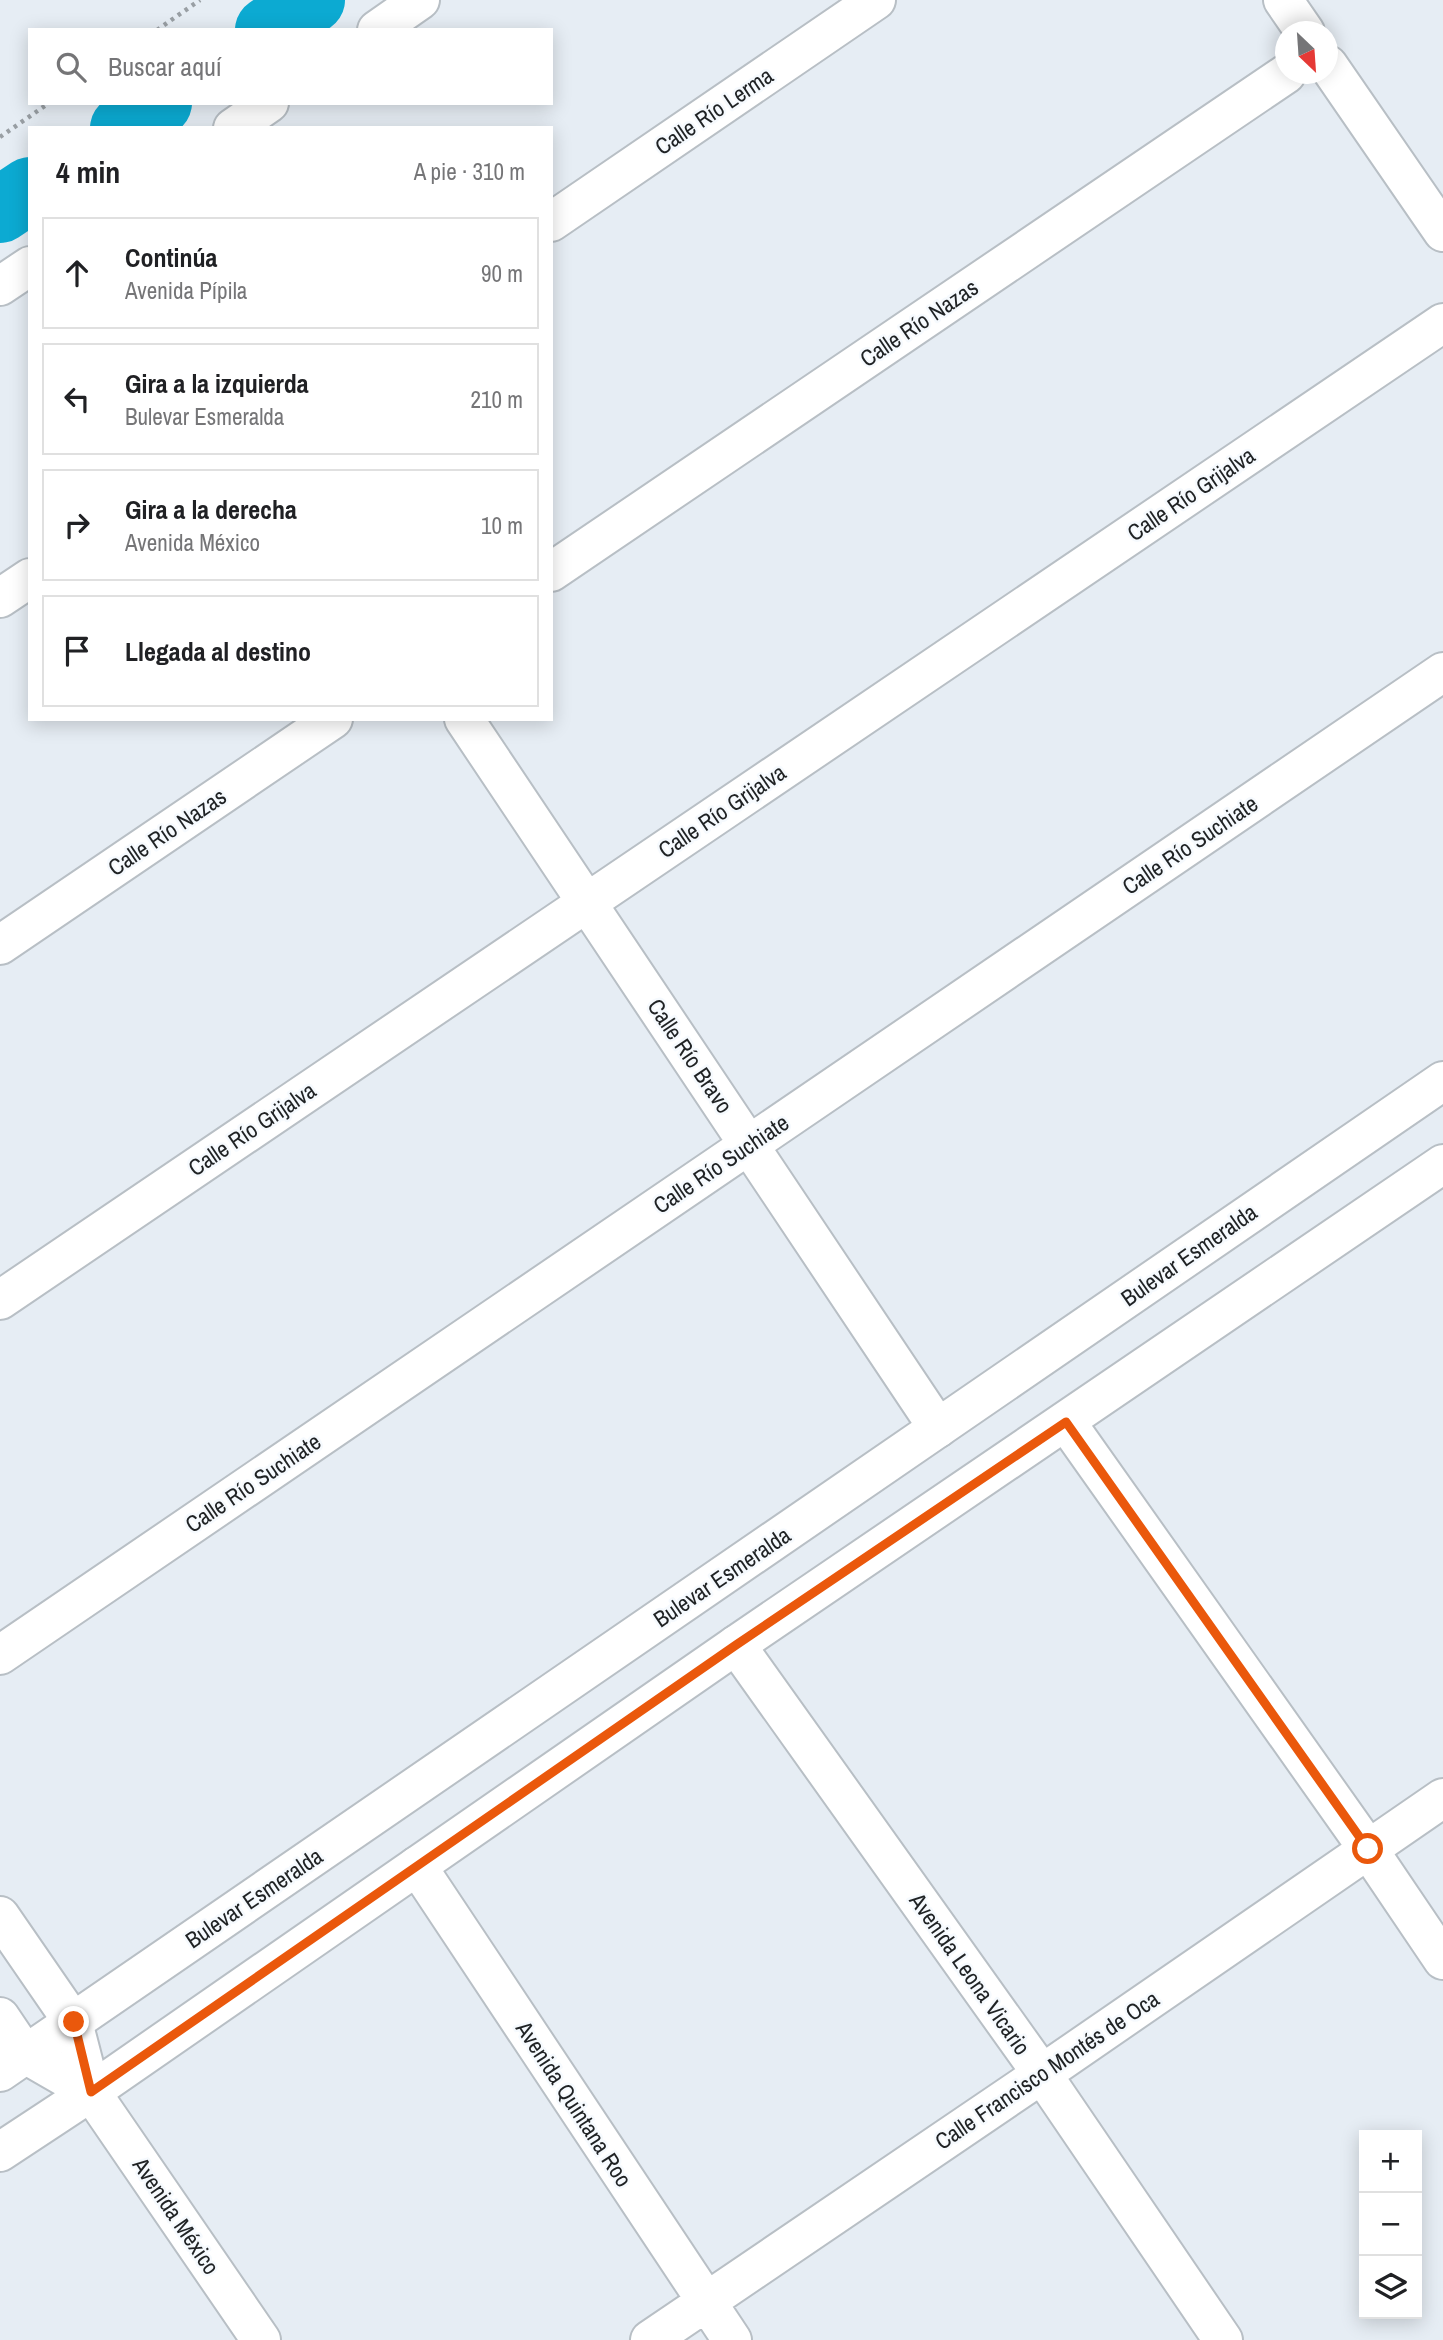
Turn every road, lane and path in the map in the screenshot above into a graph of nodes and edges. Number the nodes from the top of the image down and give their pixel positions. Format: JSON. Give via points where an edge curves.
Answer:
{"nodes":[{"id":1,"x":200,"y":0,"type":"edge"},
{"id":2,"x":420,"y":0,"type":"edge"},
{"id":3,"x":876,"y":0,"type":"edge"},
{"id":4,"x":1283,"y":0,"type":"edge"},
{"id":5,"x":1297,"y":21,"type":"edge"},
{"id":6,"x":160,"y":28,"type":"edge"},
{"id":7,"x":380,"y":28,"type":"edge"},
{"id":8,"x":1338,"y":80,"type":"edge"},
{"id":9,"x":1275,"y":81,"type":"edge"},
{"id":10,"x":46,"y":105,"type":"edge"},
{"id":11,"x":266,"y":105,"type":"edge"},
{"id":12,"x":236,"y":126,"type":"edge"},
{"id":13,"x":0,"y":137,"type":"edge"},
{"id":14,"x":553,"y":221,"type":"edge"},
{"id":15,"x":1443,"y":232,"type":"edge"},
{"id":16,"x":28,"y":267,"type":"edge"},
{"id":17,"x":0,"y":286,"type":"edge"},
{"id":18,"x":1443,"y":323,"type":"edge"},
{"id":19,"x":553,"y":571,"type":"edge"},
{"id":20,"x":28,"y":579,"type":"edge"},
{"id":21,"x":0,"y":598,"type":"edge"},
{"id":22,"x":1443,"y":673,"type":"edge"},
{"id":23,"x":330,"y":721,"type":"edge"},
{"id":24,"x":465,"y":721,"type":"edge"},
{"id":25,"x":587,"y":903,"type":"junction"},
{"id":26,"x":0,"y":945,"type":"edge"},
{"id":27,"x":1443,"y":1081,"type":"edge"},
{"id":28,"x":749,"y":1145,"type":"junction"},
{"id":29,"x":1443,"y":1164,"type":"edge"},
{"id":30,"x":0,"y":1300,"type":"edge"},
{"id":31,"x":1066,"y":1422,"type":"junction"},
{"id":32,"x":938,"y":1428,"type":"junction"},
{"id":33,"x":736,"y":1645,"type":"junction"},
{"id":34,"x":0,"y":1655,"type":"edge"},
{"id":35,"x":1443,"y":1798,"type":"edge"},
{"id":36,"x":1368,"y":1849,"type":"junction"},
{"id":37,"x":418,"y":1866,"type":"junction"},
{"id":38,"x":0,"y":1916,"type":"edge"},
{"id":39,"x":1443,"y":1960,"type":"edge"},
{"id":40,"x":0,"y":2017,"type":"edge"},
{"id":41,"x":74,"y":2022,"type":"junction"},
{"id":42,"x":13,"y":2063,"type":"edge"},
{"id":43,"x":1042,"y":2074,"type":"junction"},
{"id":44,"x":91,"y":2092,"type":"junction"},
{"id":45,"x":0,"y":2152,"type":"edge"},
{"id":46,"x":705,"y":2302,"type":"junction"},
{"id":47,"x":261,"y":2340,"type":"edge"},
{"id":48,"x":650,"y":2340,"type":"edge"},
{"id":49,"x":732,"y":2340,"type":"edge"},
{"id":50,"x":1223,"y":2340,"type":"edge"}],
"edges":[{"from":1,"to":6,"type":"path"},
{"from":2,"to":7,"type":"street"},
{"from":3,"to":14,"type":"street","name":"Calle Río Lerma"},
{"from":4,"to":5,"type":"street"},
{"from":8,"to":15,"type":"street"},
{"from":9,"to":19,"type":"street","name":"Calle Río Nazas"},
{"from":10,"to":13,"type":"path"},
{"from":11,"to":12,"type":"street"},
{"from":16,"to":17,"type":"street"},
{"from":18,"to":25,"type":"street","name":"Calle Río Grijalva"},
{"from":20,"to":21,"type":"street"},
{"from":22,"to":28,"type":"street","name":"Calle Río Suchiate"},
{"from":23,"to":26,"type":"street","name":"Calle Río Nazas"},
{"from":24,"to":25,"type":"street","name":"Calle Río Bravo"},
{"from":25,"to":28,"type":"street","name":"Calle Río Bravo"},
{"from":25,"to":30,"type":"street","name":"Calle Río Grijalva"},
{"from":27,"to":32,"type":"street","name":"Bulevar Esmeralda"},
{"from":28,"to":32,"type":"street","name":"Calle Río Bravo"},
{"from":28,"to":34,"type":"street","name":"Calle Río Suchiate"},
{"from":29,"to":31,"type":"street"},
{"from":31,"to":33,"type":"street"},
{"from":31,"to":36,"type":"street"},
{"from":32,"to":41,"type":"street","name":"Bulevar Esmeralda"},
{"from":33,"to":37,"type":"street"},
{"from":33,"to":43,"type":"street","name":"Avenida Leona Vicario"},
{"from":35,"to":36,"type":"street","name":"Calle Francisco Montés de Oca"},
{"from":36,"to":39,"type":"street"},
{"from":36,"to":43,"type":"street","name":"Calle Francisco Montés de Oca"},
{"from":37,"to":44,"type":"street"},
{"from":37,"to":46,"type":"street","name":"Avenida Quintana Roo"},
{"from":38,"to":41,"type":"street","name":"Avenida México"},
{"from":40,"to":42,"type":"street","name":"Avenida México"},
{"from":41,"to":42,"type":"street","name":"Bulevar Esmeralda"},
{"from":41,"to":44,"type":"street","name":"Avenida México"},
{"from":42,"to":44,"type":"street","name":"Avenida México"},
{"from":43,"to":46,"type":"street","name":"Calle Francisco Montés de Oca"},
{"from":43,"to":50,"type":"street","name":"Avenida Leona Vicario"},
{"from":44,"to":45,"type":"street"},
{"from":44,"to":47,"type":"street","name":"Avenida México"},
{"from":46,"to":48,"type":"street","name":"Calle Francisco Montés de Oca"},
{"from":46,"to":49,"type":"street","name":"Avenida Quintana Roo"}]}
